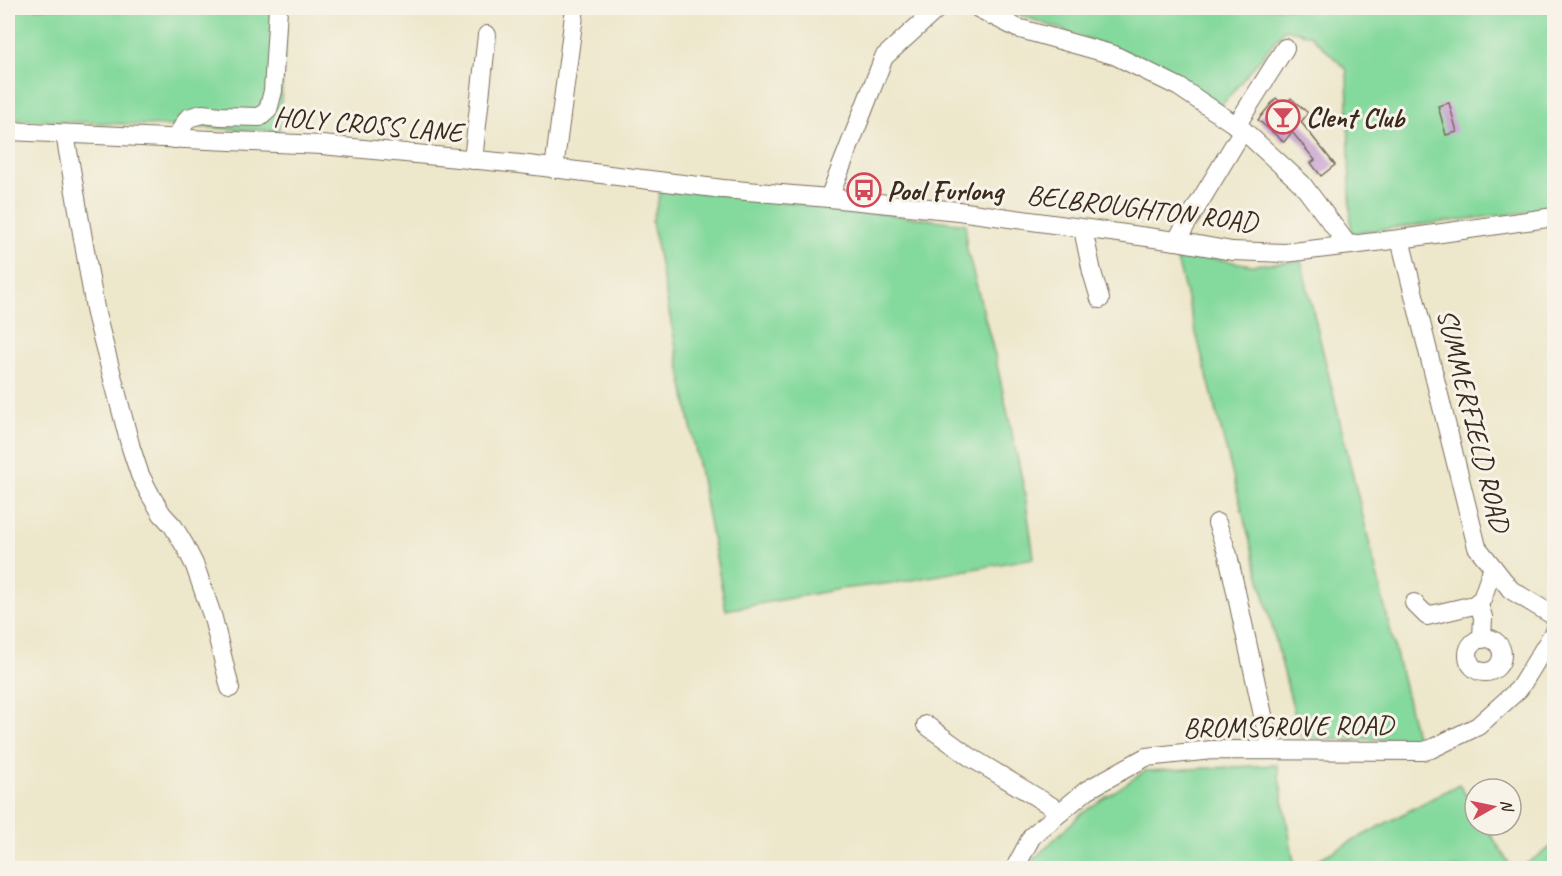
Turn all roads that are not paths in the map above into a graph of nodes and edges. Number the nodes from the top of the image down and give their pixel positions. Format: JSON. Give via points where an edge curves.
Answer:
{"nodes":[{"id":1,"x":278,"y":8,"type":"edge"},
{"id":2,"x":574,"y":8,"type":"edge"},
{"id":3,"x":938,"y":8,"type":"edge"},
{"id":4,"x":978,"y":8,"type":"edge"},
{"id":5,"x":488,"y":35,"type":"dead end"},
{"id":6,"x":1285,"y":48,"type":"dead end"},
{"id":7,"x":1240,"y":128,"type":"junction"},
{"id":8,"x":8,"y":131,"type":"edge"},
{"id":9,"x":65,"y":134,"type":"junction"},
{"id":10,"x":175,"y":139,"type":"junction"},
{"id":11,"x":473,"y":160,"type":"junction"},
{"id":12,"x":554,"y":169,"type":"junction"},
{"id":13,"x":723,"y":189,"type":"joint"},
{"id":14,"x":829,"y":198,"type":"junction"},
{"id":15,"x":1554,"y":217,"type":"edge"},
{"id":16,"x":1083,"y":229,"type":"junction"},
{"id":17,"x":1400,"y":239,"type":"junction"},
{"id":18,"x":1176,"y":241,"type":"junction"},
{"id":19,"x":1348,"y":245,"type":"junction"},
{"id":20,"x":1100,"y":299,"type":"dead end"},
{"id":21,"x":1217,"y":523,"type":"dead end"},
{"id":22,"x":1493,"y":567,"type":"junction"},
{"id":23,"x":1479,"y":602,"type":"junction"},
{"id":24,"x":1414,"y":603,"type":"dead end"},
{"id":25,"x":1554,"y":616,"type":"edge"},
{"id":26,"x":1554,"y":632,"type":"edge"},
{"id":27,"x":1482,"y":639,"type":"dead end"},
{"id":28,"x":230,"y":688,"type":"dead end"},
{"id":29,"x":926,"y":725,"type":"dead end"},
{"id":30,"x":1273,"y":750,"type":"junction"},
{"id":31,"x":1061,"y":812,"type":"junction"},
{"id":32,"x":1015,"y":868,"type":"edge"}],
"edges":[{"from":1,"to":10,"type":"street","via":[[273,91],[268,110],[260,117],[202,114],[188,118]]},
{"from":2,"to":12,"type":"street"},
{"from":3,"to":14,"type":"street","via":[[885,57]]},
{"from":4,"to":7,"type":"street","via":[[1017,28],[1114,55],[1179,87]]},
{"from":5,"to":11,"type":"street"},
{"from":6,"to":7,"type":"street"},
{"from":7,"to":18,"type":"street"},
{"from":7,"to":19,"type":"street","via":[[1302,184]]},
{"from":8,"to":9,"type":"street","name":"HOLY CROSS LANE"},
{"from":9,"to":10,"type":"street","name":"HOLY CROSS LANE"},
{"from":9,"to":28,"type":"street","via":[[96,314],[131,448],[151,496],[195,566]]},
{"from":10,"to":11,"type":"street","name":"HOLY CROSS LANE","via":[[322,145]]},
{"from":11,"to":12,"type":"street","name":"HOLY CROSS LANE"},
{"from":12,"to":13,"type":"street","name":"HOLY CROSS LANE"},
{"from":13,"to":14,"type":"street","name":"BELBROUGHTON ROAD"},
{"from":14,"to":16,"type":"street","name":"BELBROUGHTON ROAD"},
{"from":15,"to":17,"type":"street","name":"BELBROUGHTON ROAD"},
{"from":16,"to":18,"type":"street","name":"BELBROUGHTON ROAD"},
{"from":16,"to":20,"type":"street"},
{"from":17,"to":19,"type":"street","name":"BELBROUGHTON ROAD"},
{"from":17,"to":22,"type":"street","name":"SUMMERFIELD ROAD","via":[[1477,548]]},
{"from":18,"to":19,"type":"street","name":"BELBROUGHTON ROAD","via":[[1285,253]]},
{"from":21,"to":30,"type":"street","via":[[1228,555]]},
{"from":22,"to":23,"type":"street"},
{"from":22,"to":25,"type":"street","name":"SUMMERFIELD ROAD","via":[[1511,590]]},
{"from":23,"to":24,"type":"street","via":[[1427,616]]},
{"from":23,"to":27,"type":"street"},
{"from":26,"to":30,"type":"street","name":"BROMSGROVE ROAD","via":[[1519,689],[1478,726],[1424,752]]},
{"from":29,"to":31,"type":"street","via":[[970,757]]},
{"from":30,"to":31,"type":"street","name":"BROMSGROVE ROAD","via":[[1212,750],[1146,757],[1087,790]]},
{"from":31,"to":32,"type":"street","name":"BROMSGROVE ROAD","via":[[1032,836]]}]}
